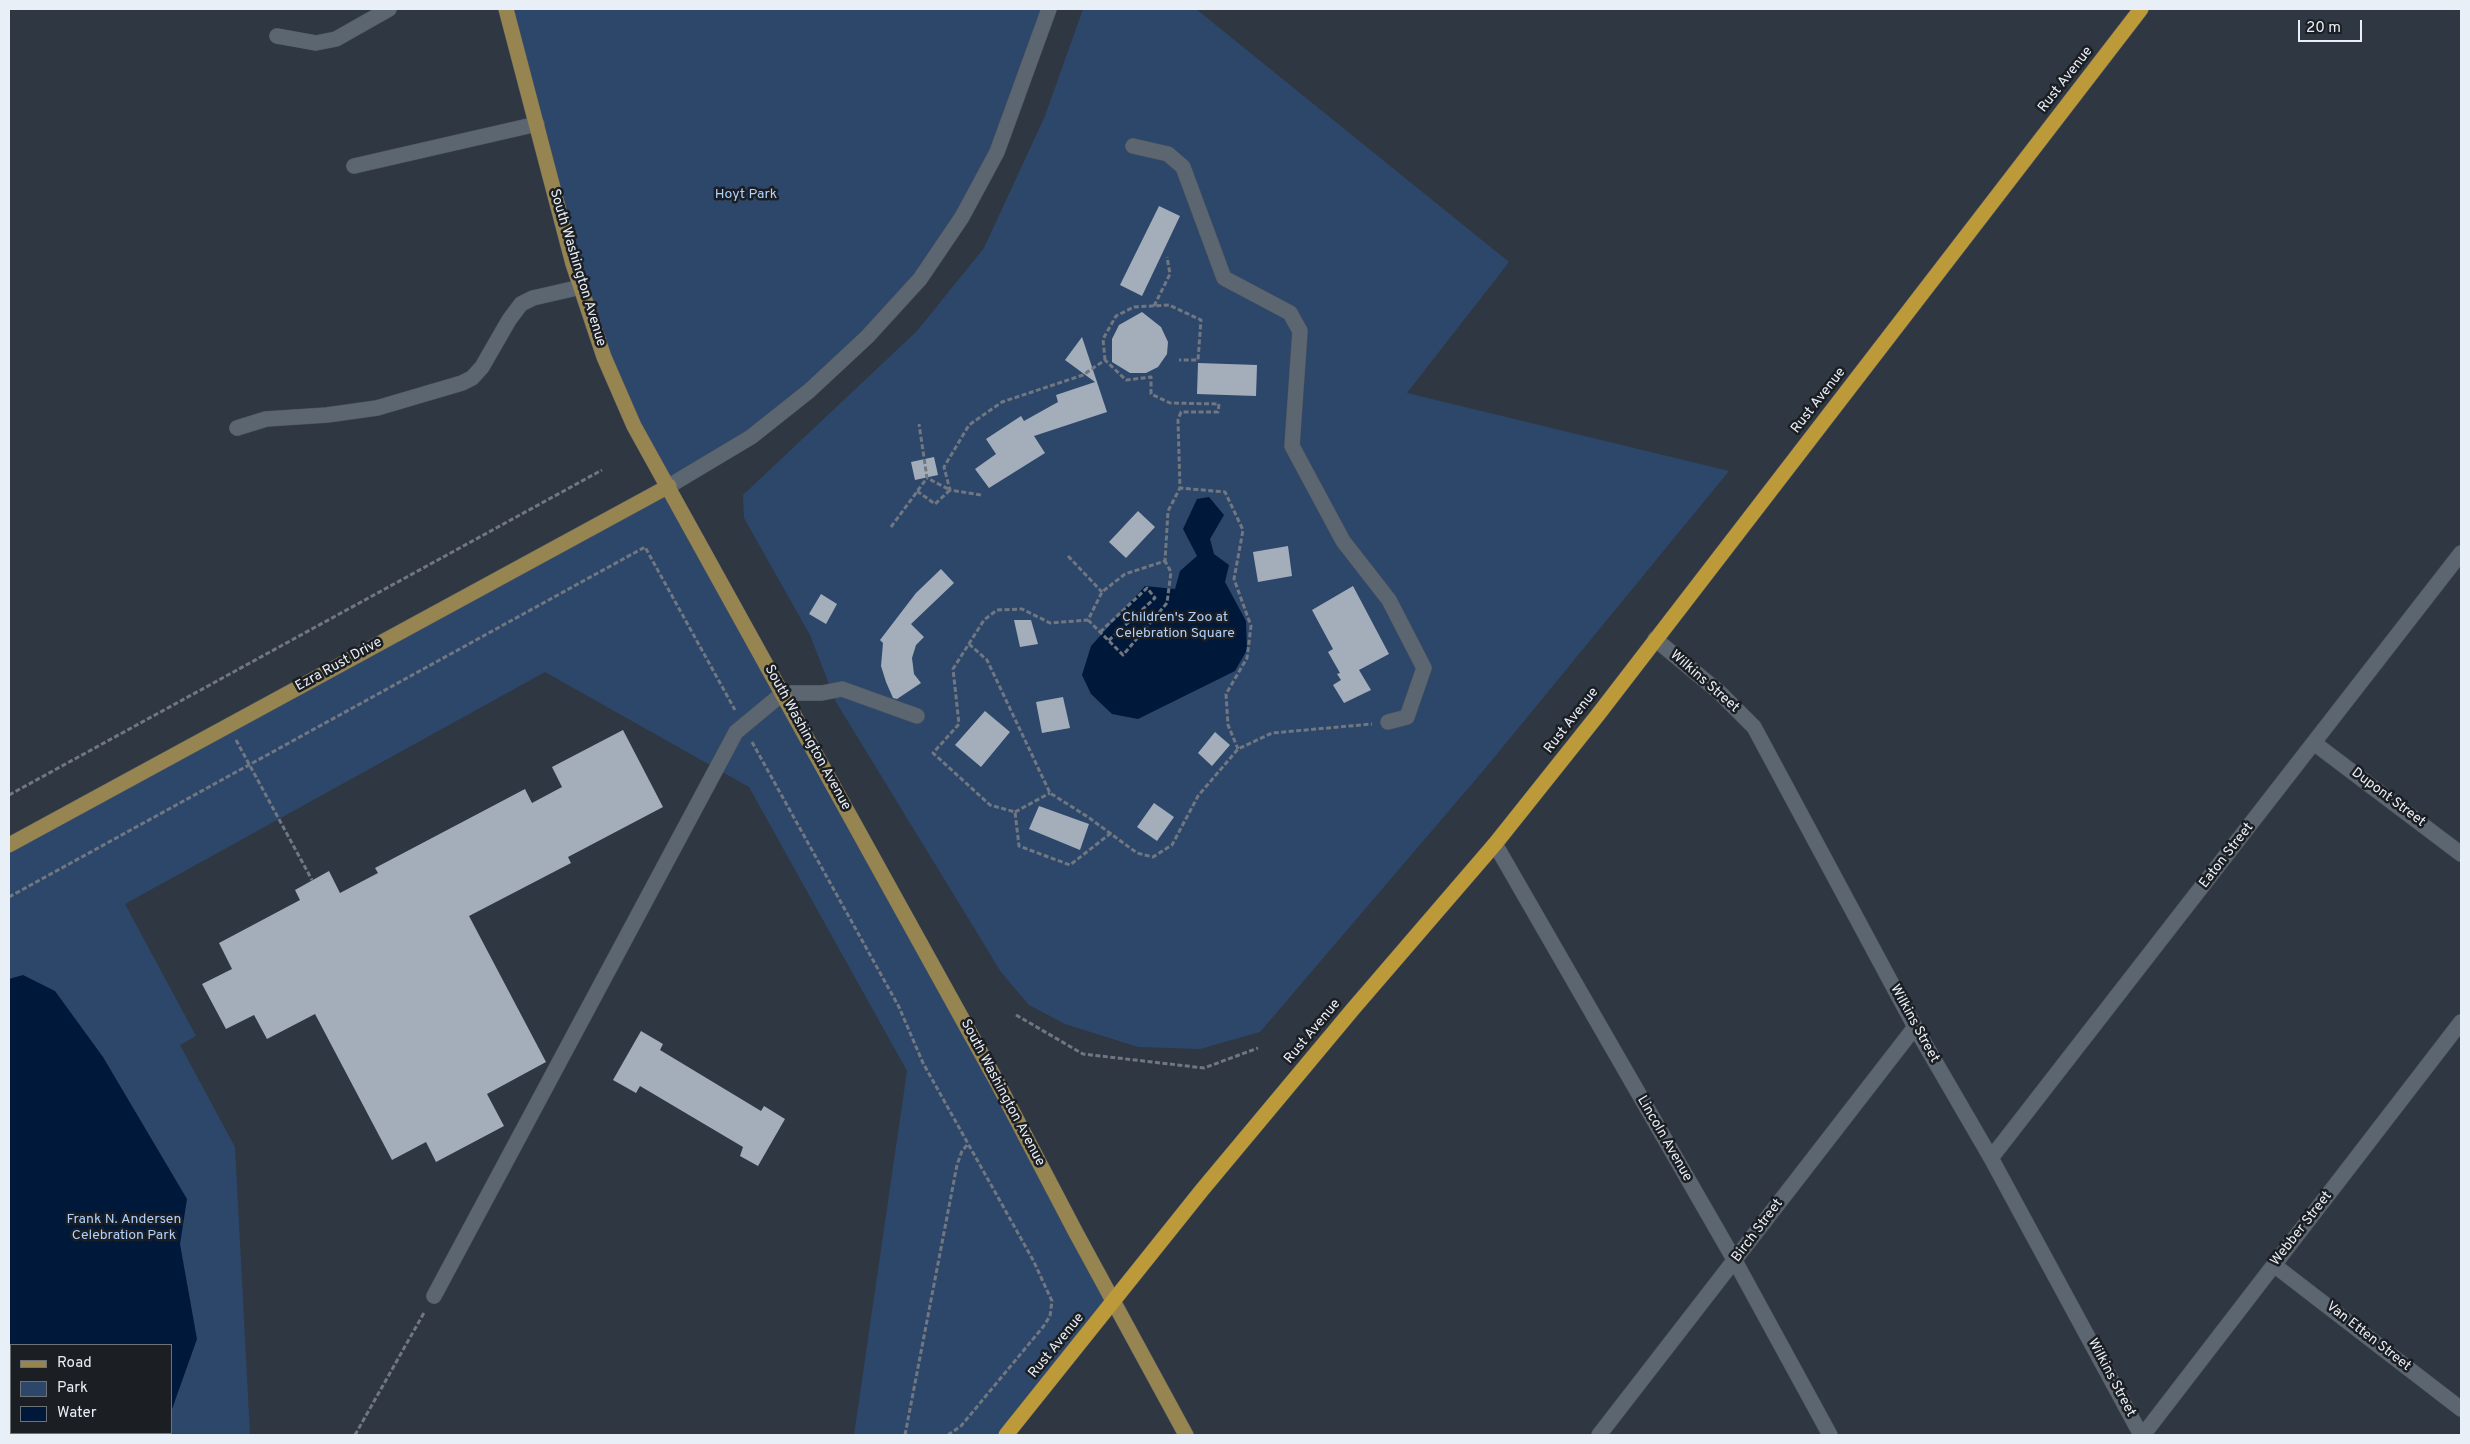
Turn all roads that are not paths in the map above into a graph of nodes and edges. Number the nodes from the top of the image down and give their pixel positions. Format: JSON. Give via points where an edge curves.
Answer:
{"nodes":[{"id":1,"x":389,"y":9,"type":"edge"},
{"id":2,"x":506,"y":9,"type":"edge"},
{"id":3,"x":1049,"y":9,"type":"edge"},
{"id":4,"x":2141,"y":9,"type":"edge"},
{"id":5,"x":277,"y":36,"type":"dead end"},
{"id":6,"x":537,"y":124,"type":"junction"},
{"id":7,"x":1133,"y":146,"type":"dead end"},
{"id":8,"x":354,"y":166,"type":"dead end"},
{"id":9,"x":581,"y":287,"type":"junction"},
{"id":10,"x":237,"y":428,"type":"dead end"},
{"id":11,"x":669,"y":486,"type":"junction"},
{"id":12,"x":2461,"y":553,"type":"edge"},
{"id":13,"x":1655,"y":639,"type":"junction"},
{"id":14,"x":783,"y":693,"type":"junction"},
{"id":15,"x":917,"y":716,"type":"dead end"},
{"id":16,"x":1388,"y":722,"type":"road end"},
{"id":17,"x":2314,"y":743,"type":"junction"},
{"id":18,"x":1495,"y":844,"type":"junction"},
{"id":19,"x":9,"y":845,"type":"edge"},
{"id":20,"x":2461,"y":854,"type":"edge"},
{"id":21,"x":2461,"y":1024,"type":"edge"},
{"id":22,"x":1915,"y":1027,"type":"junction"},
{"id":23,"x":1991,"y":1158,"type":"junction"},
{"id":24,"x":1735,"y":1261,"type":"junction"},
{"id":25,"x":2274,"y":1265,"type":"junction"},
{"id":26,"x":434,"y":1296,"type":"road end"},
{"id":27,"x":1113,"y":1302,"type":"junction"},
{"id":28,"x":2461,"y":1409,"type":"edge"},
{"id":29,"x":1006,"y":1435,"type":"edge"},
{"id":30,"x":1186,"y":1435,"type":"edge"},
{"id":31,"x":1599,"y":1435,"type":"edge"},
{"id":32,"x":1830,"y":1435,"type":"edge"},
{"id":33,"x":2142,"y":1435,"type":"edge"}],
"edges":[{"from":1,"to":5,"type":"street","via":[[336,39],[316,43]]},
{"from":2,"to":6,"type":"main road","name":"South Washington Avenue"},
{"from":3,"to":11,"type":"street","via":[[997,152],[962,216],[920,279],[867,337],[809,391],[751,437]]},
{"from":4,"to":13,"type":"highway","name":"Rust Avenue"},
{"from":6,"to":8,"type":"street"},
{"from":6,"to":9,"type":"main road","name":"South Washington Avenue"},
{"from":7,"to":16,"type":"street","via":[[1168,154],[1183,166],[1224,278],[1290,313],[1300,331],[1292,446],[1343,540],[1390,600],[1424,668],[1407,717]]},
{"from":9,"to":10,"type":"street","via":[[533,298],[521,304],[482,367],[462,383],[377,408],[266,419]]},
{"from":9,"to":11,"type":"main road","name":"South Washington Avenue","via":[[604,357],[634,426]]},
{"from":11,"to":14,"type":"main road","name":"South Washington Avenue"},
{"from":11,"to":19,"type":"main road","name":"Ezra Rust Drive"},
{"from":12,"to":17,"type":"street","name":"Eaton Street"},
{"from":13,"to":18,"type":"highway","name":"Rust Avenue"},
{"from":13,"to":22,"type":"street","name":"Wilkins Street","via":[[1719,692],[1754,727]]},
{"from":14,"to":15,"type":"street","via":[[822,693],[842,689]]},
{"from":14,"to":26,"type":"street","via":[[736,732]]},
{"from":14,"to":27,"type":"main road","name":"South Washington Avenue","via":[[996,1080]]},
{"from":17,"to":20,"type":"street","name":"Dupont Street"},
{"from":17,"to":23,"type":"street","name":"Eaton Street"},
{"from":18,"to":24,"type":"street","name":"Lincoln Avenue"},
{"from":18,"to":27,"type":"highway","name":"Rust Avenue","via":[[1303,1068]]},
{"from":21,"to":25,"type":"street","name":"Webber Street"},
{"from":22,"to":23,"type":"street","name":"Wilkins Street"},
{"from":22,"to":24,"type":"street","name":"Birch Street"},
{"from":23,"to":33,"type":"street","name":"Wilkins Street"},
{"from":24,"to":31,"type":"street","name":"Birch Street"},
{"from":24,"to":32,"type":"street","name":"Lincoln Avenue"},
{"from":25,"to":28,"type":"street","name":"Van Etten Street"},
{"from":25,"to":33,"type":"street","name":"Webber Street"},
{"from":27,"to":29,"type":"highway","name":"Rust Avenue"},
{"from":27,"to":30,"type":"main road","name":"South Washington Avenue"}]}
